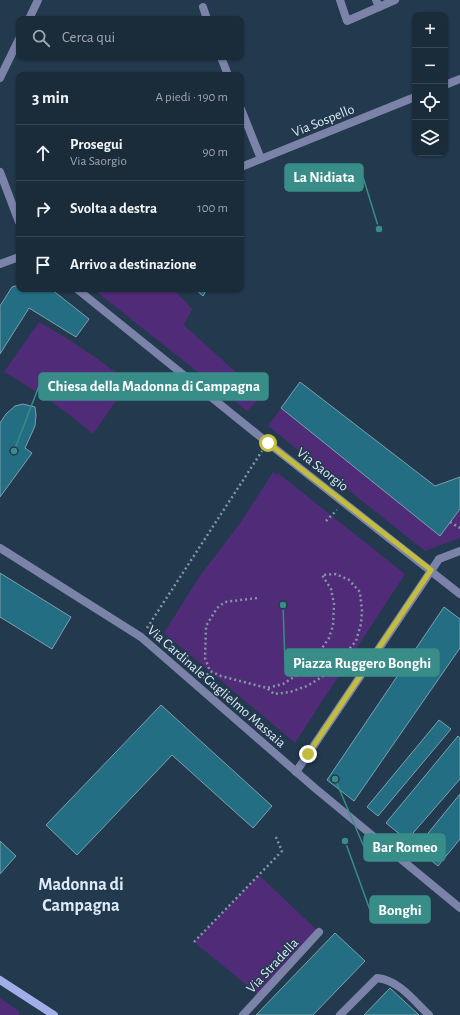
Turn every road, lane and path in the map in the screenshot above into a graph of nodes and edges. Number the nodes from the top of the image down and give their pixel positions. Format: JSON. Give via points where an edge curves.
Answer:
{"nodes":[{"id":1,"x":38,"y":0,"type":"edge"},
{"id":2,"x":340,"y":0,"type":"edge"},
{"id":3,"x":395,"y":0,"type":"edge"},
{"id":4,"x":377,"y":3,"type":"edge"},
{"id":5,"x":203,"y":7,"type":"dead end"},
{"id":6,"x":30,"y":16,"type":"edge"},
{"id":7,"x":206,"y":16,"type":"edge"},
{"id":8,"x":16,"y":45,"type":"edge"},
{"id":9,"x":222,"y":60,"type":"edge"},
{"id":10,"x":227,"y":72,"type":"edge"},
{"id":11,"x":0,"y":78,"type":"edge"},
{"id":12,"x":460,"y":79,"type":"edge"},
{"id":13,"x":448,"y":84,"type":"edge"},
{"id":14,"x":412,"y":98,"type":"edge"},
{"id":15,"x":244,"y":116,"type":"edge"},
{"id":16,"x":261,"y":159,"type":"junction"},
{"id":17,"x":244,"y":166,"type":"edge"},
{"id":18,"x":0,"y":172,"type":"edge"},
{"id":19,"x":16,"y":214,"type":"edge"},
{"id":20,"x":16,"y":258,"type":"edge"},
{"id":21,"x":0,"y":264,"type":"edge"},
{"id":22,"x":80,"y":292,"type":"edge"},
{"id":23,"x":268,"y":443,"type":"junction"},
{"id":24,"x":450,"y":522,"type":"dead end"},
{"id":25,"x":460,"y":528,"type":"edge"},
{"id":26,"x":0,"y":548,"type":"edge"},
{"id":27,"x":460,"y":551,"type":"edge"},
{"id":28,"x":431,"y":570,"type":"junction"},
{"id":29,"x":460,"y":594,"type":"edge"},
{"id":30,"x":257,"y":598,"type":"dead end"},
{"id":31,"x":141,"y":637,"type":"junction"},
{"id":32,"x":267,"y":688,"type":"junction"},
{"id":33,"x":296,"y":772,"type":"junction"},
{"id":34,"x":275,"y":835,"type":"dead end"},
{"id":35,"x":460,"y":908,"type":"edge"},
{"id":36,"x":319,"y":932,"type":"dead end"},
{"id":37,"x":194,"y":942,"type":"dead end"},
{"id":38,"x":0,"y":980,"type":"edge"},
{"id":39,"x":54,"y":1015,"type":"edge"},
{"id":40,"x":243,"y":1015,"type":"edge"},
{"id":41,"x":340,"y":1015,"type":"edge"},
{"id":42,"x":429,"y":1015,"type":"edge"}],
"edges":[{"from":1,"to":6,"type":"street"},
{"from":2,"to":4,"type":"street","via":[[347,21]]},
{"from":3,"to":4,"type":"street"},
{"from":5,"to":7,"type":"street"},
{"from":8,"to":11,"type":"street"},
{"from":9,"to":10,"type":"street"},
{"from":12,"to":13,"type":"street"},
{"from":14,"to":16,"type":"street","name":"Via Sospello"},
{"from":15,"to":16,"type":"street"},
{"from":16,"to":17,"type":"street","name":"Via Sospello"},
{"from":18,"to":19,"type":"street"},
{"from":20,"to":21,"type":"street"},
{"from":22,"to":23,"type":"street","name":"Via Saorgio"},
{"from":23,"to":28,"type":"street","name":"Via Saorgio"},
{"from":23,"to":31,"type":"path"},
{"from":24,"to":25,"type":"path"},
{"from":26,"to":31,"type":"street","name":"Via Cardinale Guglielmo Massaia"},
{"from":27,"to":28,"type":"street","via":[[439,559]]},
{"from":28,"to":29,"type":"street","name":"Via Saorgio"},
{"from":28,"to":33,"type":"street"},
{"from":30,"to":32,"type":"path","via":[[225,602],[217,608],[206,626],[205,658],[210,671]]},
{"from":31,"to":33,"type":"street","name":"Via Cardinale Guglielmo Massaia"},
{"from":32,"to":32,"type":"path","via":[[274,694],[306,686],[330,672],[356,641],[361,624],[360,592],[349,580],[336,574],[322,575],[331,589],[334,604],[333,625],[329,638],[312,661],[297,675],[283,684]]},
{"from":33,"to":35,"type":"street","name":"Via Cardinale Guglielmo Massaia"},
{"from":34,"to":37,"type":"path","via":[[282,851]]},
{"from":36,"to":40,"type":"street","name":"Via Stradella"},
{"from":38,"to":39,"type":"street"},
{"from":41,"to":42,"type":"street","via":[[377,978],[397,985]]}]}
